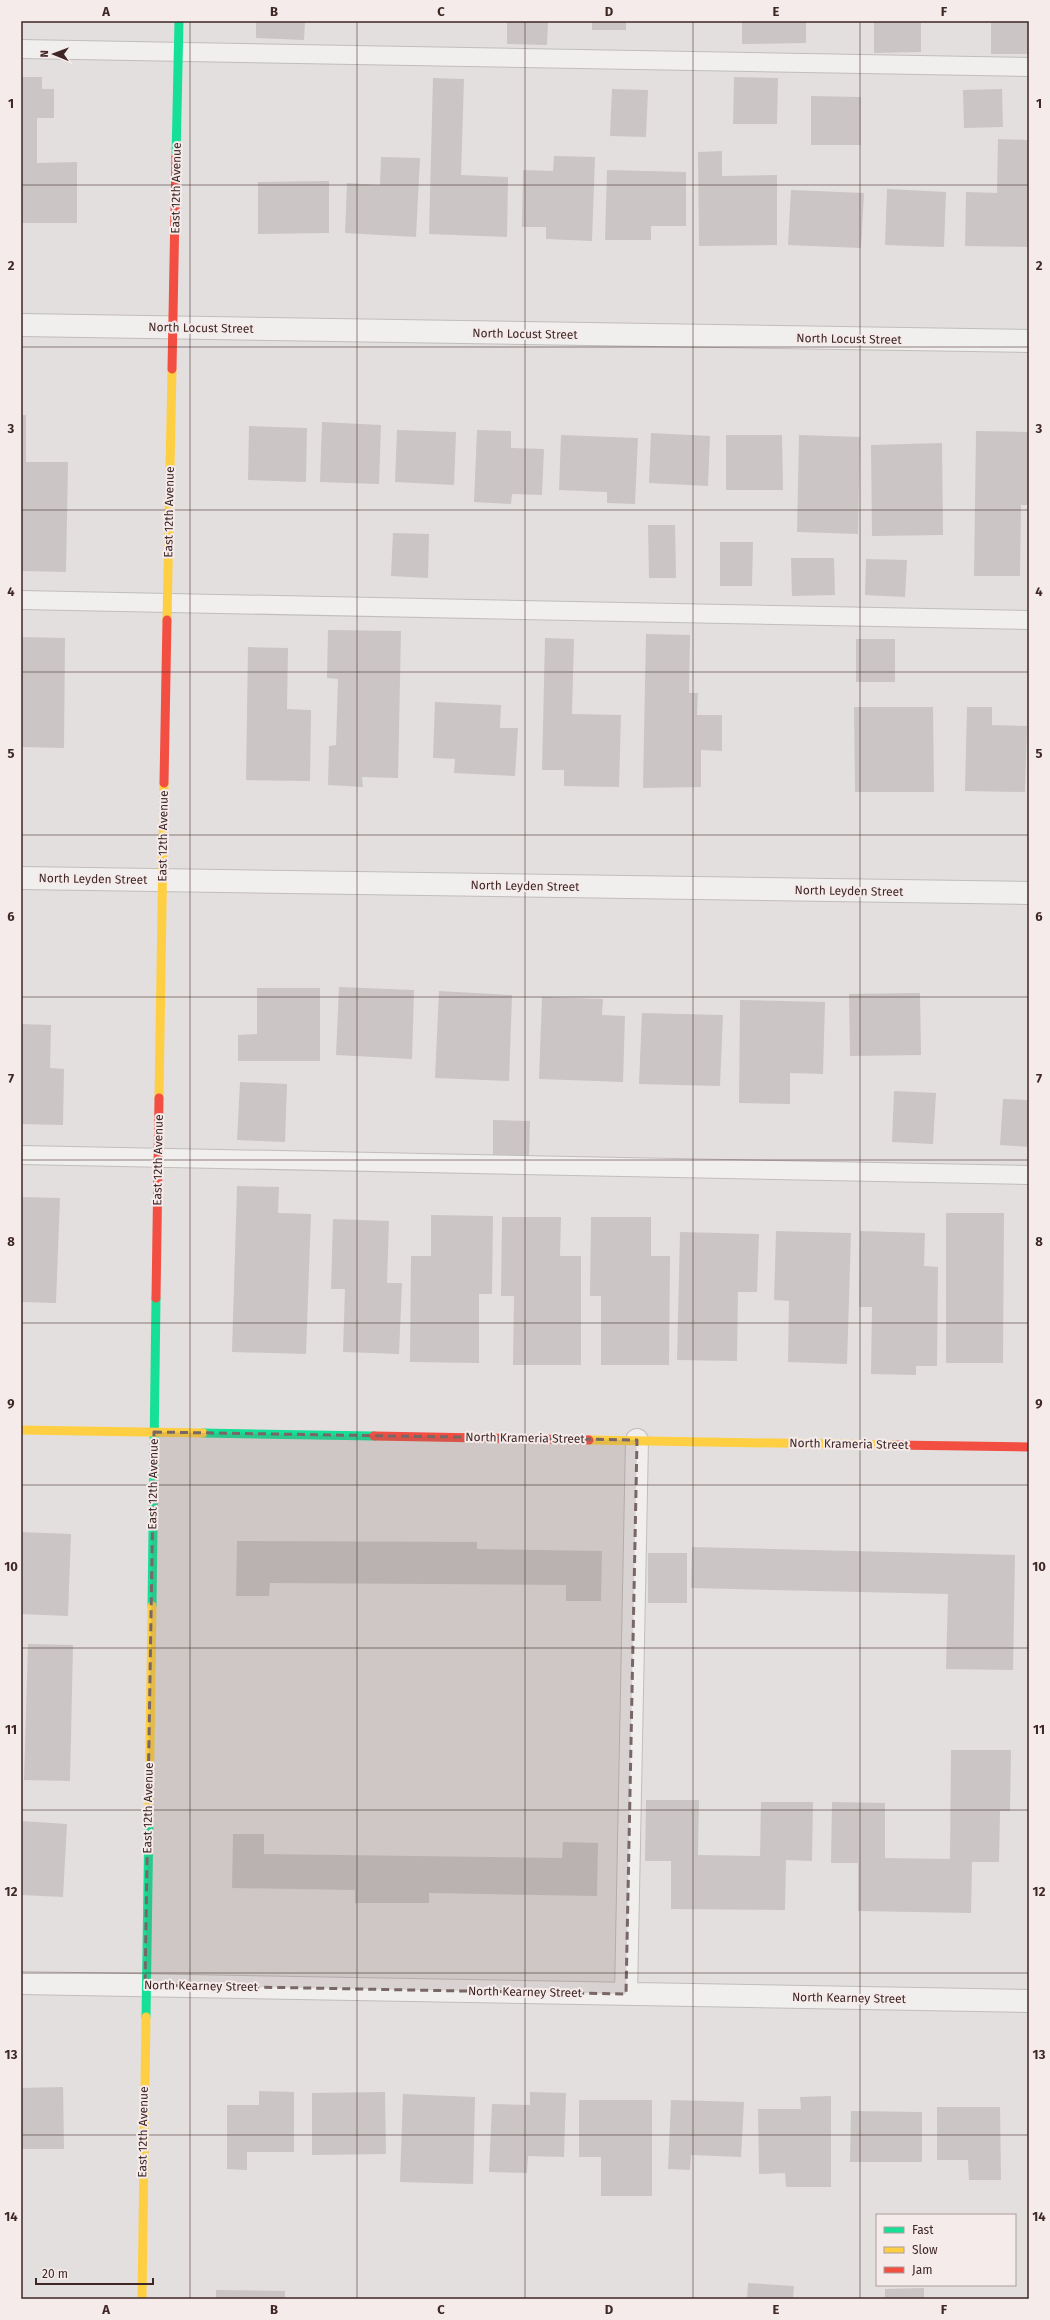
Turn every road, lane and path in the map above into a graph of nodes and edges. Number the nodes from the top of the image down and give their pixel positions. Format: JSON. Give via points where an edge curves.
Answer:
{"nodes":[{"id":1,"x":179,"y":21,"type":"edge"},
{"id":2,"x":21,"y":49,"type":"edge"},
{"id":3,"x":179,"y":51,"type":"junction"},
{"id":4,"x":1029,"y":68,"type":"edge"},
{"id":5,"x":21,"y":325,"type":"edge"},
{"id":6,"x":173,"y":328,"type":"junction"},
{"id":7,"x":1029,"y":342,"type":"edge"},
{"id":8,"x":21,"y":600,"type":"edge"},
{"id":9,"x":168,"y":602,"type":"junction"},
{"id":10,"x":1029,"y":620,"type":"edge"},
{"id":11,"x":21,"y":878,"type":"edge"},
{"id":12,"x":162,"y":880,"type":"junction"},
{"id":13,"x":1029,"y":893,"type":"edge"},
{"id":14,"x":21,"y":1155,"type":"edge"},
{"id":15,"x":158,"y":1157,"type":"junction"},
{"id":16,"x":1029,"y":1175,"type":"edge"},
{"id":17,"x":21,"y":1430,"type":"edge"},
{"id":18,"x":154,"y":1432,"type":"junction"},
{"id":19,"x":637,"y":1440,"type":"junction"},
{"id":20,"x":1029,"y":1447,"type":"edge"},
{"id":21,"x":21,"y":1983,"type":"edge"},
{"id":22,"x":145,"y":1985,"type":"junction"},
{"id":23,"x":626,"y":1994,"type":"junction"},
{"id":24,"x":1029,"y":2001,"type":"edge"},
{"id":25,"x":142,"y":2299,"type":"edge"}],
"edges":[{"from":1,"to":3,"type":"street","name":"East 12th Avenue"},
{"from":2,"to":3,"type":"lane"},
{"from":3,"to":4,"type":"lane"},
{"from":3,"to":6,"type":"street","name":"East 12th Avenue"},
{"from":5,"to":6,"type":"street","name":"North Locust Street"},
{"from":6,"to":7,"type":"street","name":"North Locust Street"},
{"from":6,"to":9,"type":"street","name":"East 12th Avenue"},
{"from":8,"to":9,"type":"lane"},
{"from":9,"to":10,"type":"lane"},
{"from":9,"to":12,"type":"street","name":"East 12th Avenue"},
{"from":11,"to":12,"type":"street","name":"North Leyden Street"},
{"from":12,"to":13,"type":"street","name":"North Leyden Street"},
{"from":12,"to":15,"type":"street","name":"East 12th Avenue"},
{"from":14,"to":15,"type":"lane"},
{"from":15,"to":16,"type":"lane"},
{"from":15,"to":18,"type":"street","name":"East 12th Avenue"},
{"from":17,"to":18,"type":"street","name":"North Krameria Street"},
{"from":18,"to":19,"type":"street","name":"North Krameria Street"},
{"from":18,"to":22,"type":"street","name":"East 12th Avenue"},
{"from":19,"to":20,"type":"street","name":"North Krameria Street"},
{"from":19,"to":23,"type":"street"},
{"from":21,"to":22,"type":"street","name":"North Kearney Street"},
{"from":22,"to":23,"type":"street","name":"North Kearney Street"},
{"from":22,"to":25,"type":"street","name":"East 12th Avenue"},
{"from":23,"to":24,"type":"street","name":"North Kearney Street"}]}
